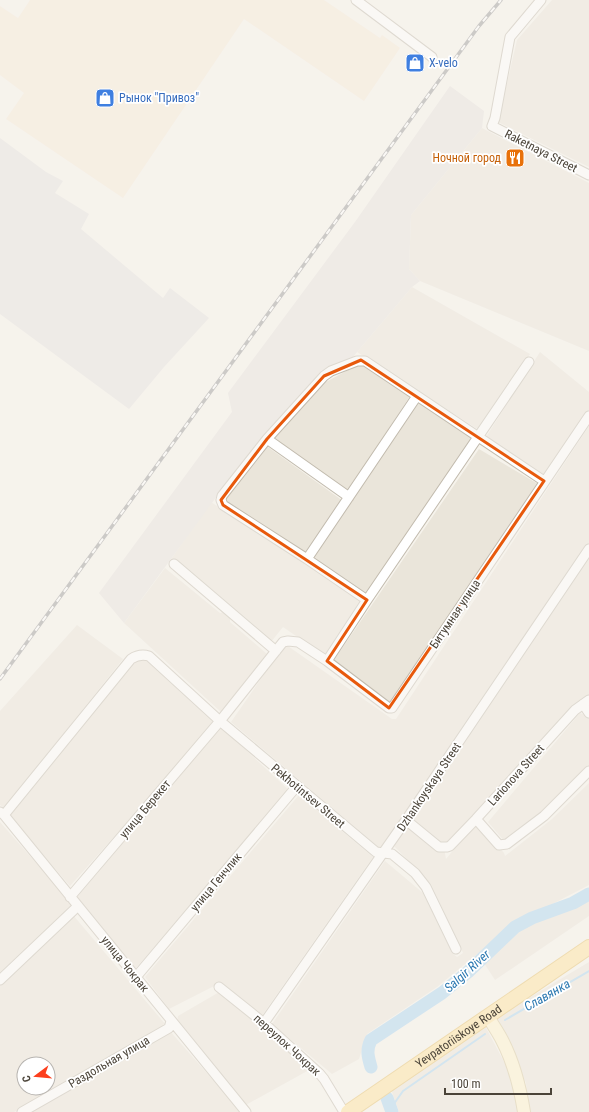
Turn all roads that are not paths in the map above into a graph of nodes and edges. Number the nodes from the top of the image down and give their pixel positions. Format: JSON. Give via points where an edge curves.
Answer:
{"nodes":[{"id":1,"x":356,"y":0,"type":"edge"},
{"id":2,"x":541,"y":0,"type":"edge"},
{"id":3,"x":432,"y":57,"type":"dead end"},
{"id":4,"x":589,"y":175,"type":"edge"},
{"id":5,"x":529,"y":362,"type":"dead end"},
{"id":6,"x":417,"y":396,"type":"junction"},
{"id":7,"x":589,"y":416,"type":"edge"},
{"id":8,"x":478,"y":438,"type":"junction"},
{"id":9,"x":267,"y":439,"type":"junction"},
{"id":10,"x":544,"y":481,"type":"junction"},
{"id":11,"x":348,"y":497,"type":"junction"},
{"id":12,"x":589,"y":549,"type":"edge"},
{"id":13,"x":308,"y":559,"type":"junction"},
{"id":14,"x":174,"y":564,"type":"dead end"},
{"id":15,"x":367,"y":600,"type":"junction"},
{"id":16,"x":288,"y":641,"type":"joint"},
{"id":17,"x":276,"y":651,"type":"junction"},
{"id":18,"x":139,"y":655,"type":"joint"},
{"id":19,"x":327,"y":661,"type":"junction"},
{"id":20,"x":586,"y":702,"type":"edge"},
{"id":21,"x":589,"y":713,"type":"edge"},
{"id":22,"x":220,"y":721,"type":"junction"},
{"id":23,"x":589,"y":771,"type":"edge"},
{"id":24,"x":297,"y":786,"type":"junction"},
{"id":25,"x":2,"y":814,"type":"edge"},
{"id":26,"x":476,"y":819,"type":"junction"},
{"id":27,"x":406,"y":820,"type":"junction"},
{"id":28,"x":384,"y":853,"type":"junction"},
{"id":29,"x":70,"y":897,"type":"junction"},
{"id":30,"x":78,"y":906,"type":"junction"},
{"id":31,"x":589,"y":946,"type":"edge"},
{"id":32,"x":456,"y":949,"type":"dead end"},
{"id":33,"x":136,"y":977,"type":"junction"},
{"id":34,"x":0,"y":980,"type":"edge"},
{"id":35,"x":219,"y":987,"type":"dead end"},
{"id":36,"x":488,"y":1016,"type":"junction"},
{"id":37,"x":171,"y":1022,"type":"junction"},
{"id":38,"x":264,"y":1023,"type":"junction"},
{"id":39,"x":22,"y":1112,"type":"edge"},
{"id":40,"x":246,"y":1112,"type":"edge"},
{"id":41,"x":344,"y":1112,"type":"edge"},
{"id":42,"x":348,"y":1112,"type":"edge"},
{"id":43,"x":524,"y":1112,"type":"edge"}],
"edges":[{"from":1,"to":3,"type":"street"},
{"from":2,"to":4,"type":"street","name":"Raketnaya Street","via":[[510,37],[492,126]]},
{"from":5,"to":8,"type":"street"},
{"from":6,"to":8,"type":"street"},
{"from":6,"to":9,"type":"street","via":[[365,361],[357,361],[328,373]]},
{"from":6,"to":11,"type":"street"},
{"from":7,"to":10,"type":"street","name":"Битумная улица"},
{"from":8,"to":10,"type":"street"},
{"from":8,"to":15,"type":"street"},
{"from":9,"to":11,"type":"street"},
{"from":9,"to":13,"type":"street","via":[[222,496],[221,503]]},
{"from":10,"to":19,"type":"street","name":"Битумная улица","via":[[392,708]]},
{"from":11,"to":13,"type":"street"},
{"from":12,"to":27,"type":"street","name":"Dzhankoyskaya Street"},
{"from":13,"to":15,"type":"street"},
{"from":14,"to":17,"type":"street"},
{"from":15,"to":19,"type":"street"},
{"from":16,"to":17,"type":"street","name":"улица Берекет","via":[[283,642]]},
{"from":16,"to":19,"type":"street","name":"Битумная улица","via":[[298,642]]},
{"from":17,"to":22,"type":"street","name":"улица Берекет"},
{"from":18,"to":22,"type":"street","name":"Pekhotintsev Street","via":[[149,656]]},
{"from":18,"to":25,"type":"street","name":"улица Чокрак","via":[[131,659]]},
{"from":20,"to":21,"type":"street"},
{"from":20,"to":26,"type":"street","name":"Larionova Street","via":[[574,710]]},
{"from":22,"to":24,"type":"street","name":"Pekhotintsev Street"},
{"from":22,"to":29,"type":"street","name":"улица Берекет"},
{"from":23,"to":26,"type":"street","via":[[544,816],[507,844],[499,845]]},
{"from":24,"to":28,"type":"street","name":"Pekhotintsev Street","via":[[376,852]]},
{"from":24,"to":33,"type":"street","name":"улица Генчлик"},
{"from":25,"to":29,"type":"street","name":"улица Чокрак"},
{"from":26,"to":27,"type":"street","name":"Larionova Street","via":[[453,844],[443,847],[439,847]]},
{"from":27,"to":28,"type":"street","name":"Dzhankoyskaya Street"},
{"from":28,"to":32,"type":"street","name":"Pekhotintsev Street","via":[[392,854],[415,873],[426,887]]},
{"from":28,"to":38,"type":"street","name":"Dzhankoyskaya Street"},
{"from":29,"to":30,"type":"street","name":"улица Чокрак"},
{"from":30,"to":33,"type":"street","name":"улица Чокрак"},
{"from":30,"to":34,"type":"street"},
{"from":31,"to":36,"type":"main road","name":"Yevpatoriiskoye Road"},
{"from":33,"to":37,"type":"street","name":"улица Чокрак"},
{"from":35,"to":38,"type":"street","name":"переулок Чокрак"},
{"from":36,"to":42,"type":"main road","name":"Yevpatoriiskoye Road"},
{"from":36,"to":43,"type":"main road","via":[[514,1066]]},
{"from":37,"to":39,"type":"street","name":"Раздольная улица","via":[[169,1028]]},
{"from":37,"to":40,"type":"street","name":"улица Чокрак"},
{"from":38,"to":41,"type":"street","name":"переулок Чокрак","via":[[319,1072]]}]}
